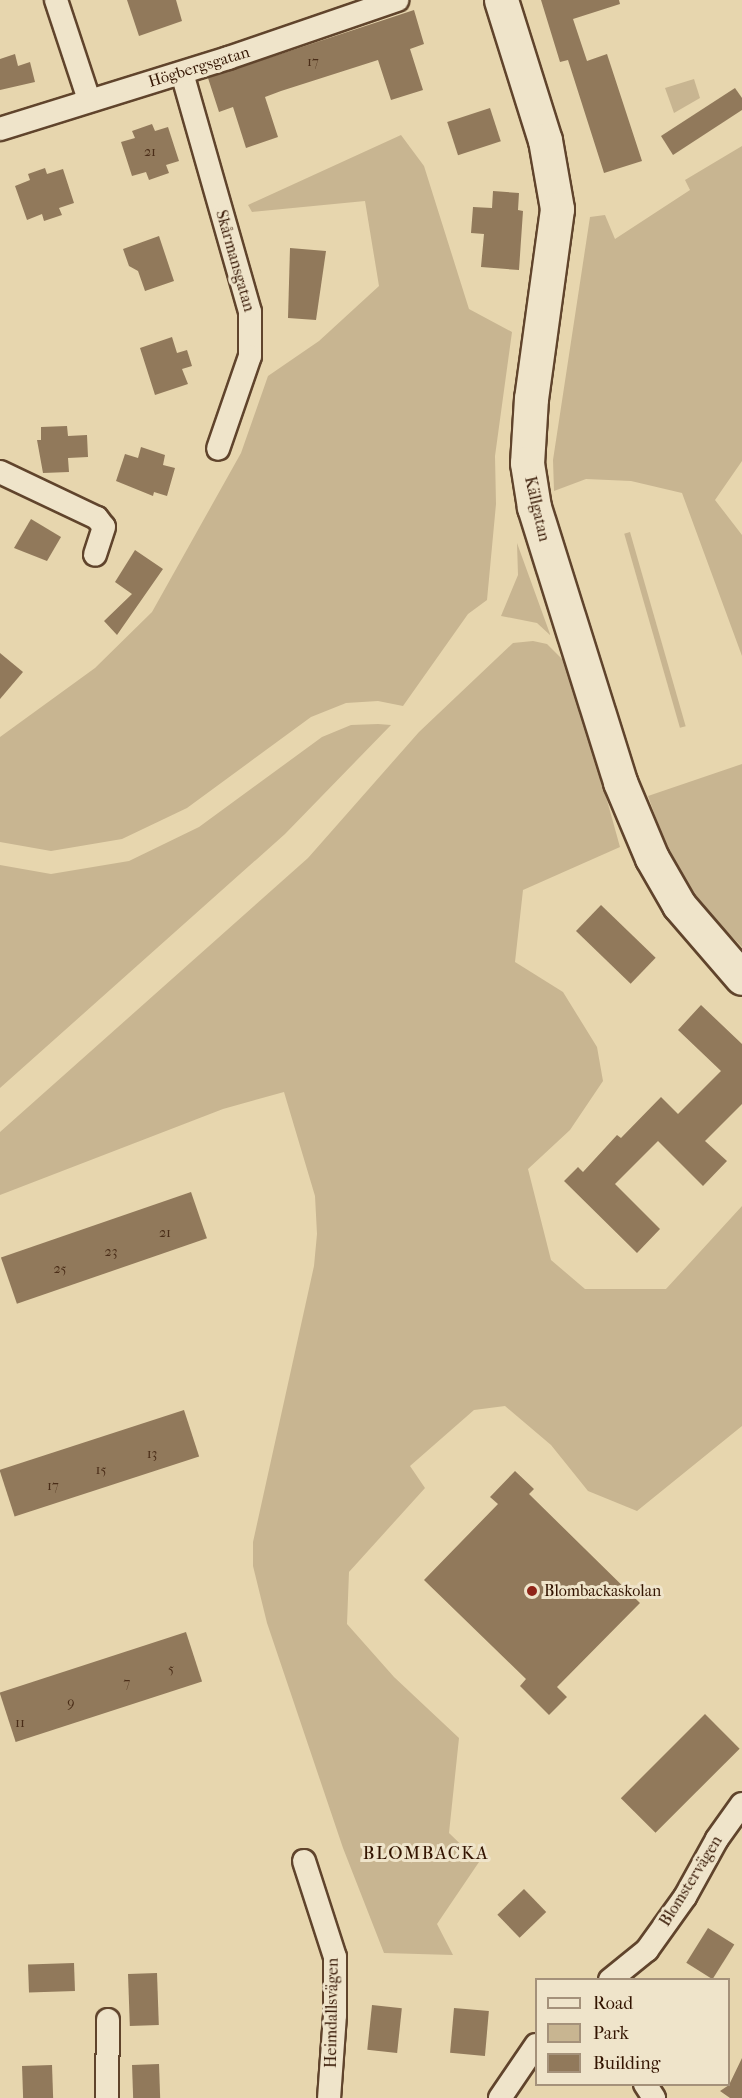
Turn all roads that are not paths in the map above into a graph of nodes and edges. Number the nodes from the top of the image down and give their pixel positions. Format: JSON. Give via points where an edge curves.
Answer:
{"nodes":[{"id":1,"x":56,"y":0,"type":"edge"},
{"id":2,"x":397,"y":0,"type":"edge"},
{"id":3,"x":501,"y":0,"type":"edge"},
{"id":4,"x":182,"y":73,"type":"junction"},
{"id":5,"x":89,"y":100,"type":"junction"},
{"id":6,"x":0,"y":129,"type":"edge"},
{"id":7,"x":218,"y":449,"type":"dead end"},
{"id":8,"x":0,"y":472,"type":"edge"},
{"id":9,"x":95,"y":555,"type":"dead end"},
{"id":10,"x":742,"y":978,"type":"edge"},
{"id":11,"x":742,"y":1803,"type":"edge"},
{"id":12,"x":304,"y":1861,"type":"dead end"},
{"id":13,"x":612,"y":1978,"type":"edge"},
{"id":14,"x":108,"y":2020,"type":"dead end"},
{"id":15,"x":535,"y":2048,"type":"edge"},
{"id":16,"x":108,"y":2098,"type":"edge"},
{"id":17,"x":329,"y":2098,"type":"edge"},
{"id":18,"x":500,"y":2098,"type":"edge"}],
"edges":[{"from":1,"to":5,"type":"street"},
{"from":2,"to":4,"type":"street","name":"Högbergsgatan"},
{"from":3,"to":10,"type":"street","name":"Källgatan","via":[[545,140],[557,209],[531,398],[527,463],[534,507],[616,772],[652,858],[679,905]]},
{"from":4,"to":5,"type":"street","name":"Högbergsgatan"},
{"from":4,"to":7,"type":"street","name":"Skårmansgatan","via":[[250,312],[250,356]]},
{"from":5,"to":6,"type":"street","name":"Högbergsgatan"},
{"from":8,"to":9,"type":"street","via":[[97,518],[104,527]]},
{"from":11,"to":13,"type":"street","name":"Blomstervägen","via":[[685,1897],[647,1950]]},
{"from":12,"to":17,"type":"street","name":"Heimdallsvägen","via":[[335,1957]]},
{"from":14,"to":16,"type":"street"},
{"from":15,"to":18,"type":"street"}]}
